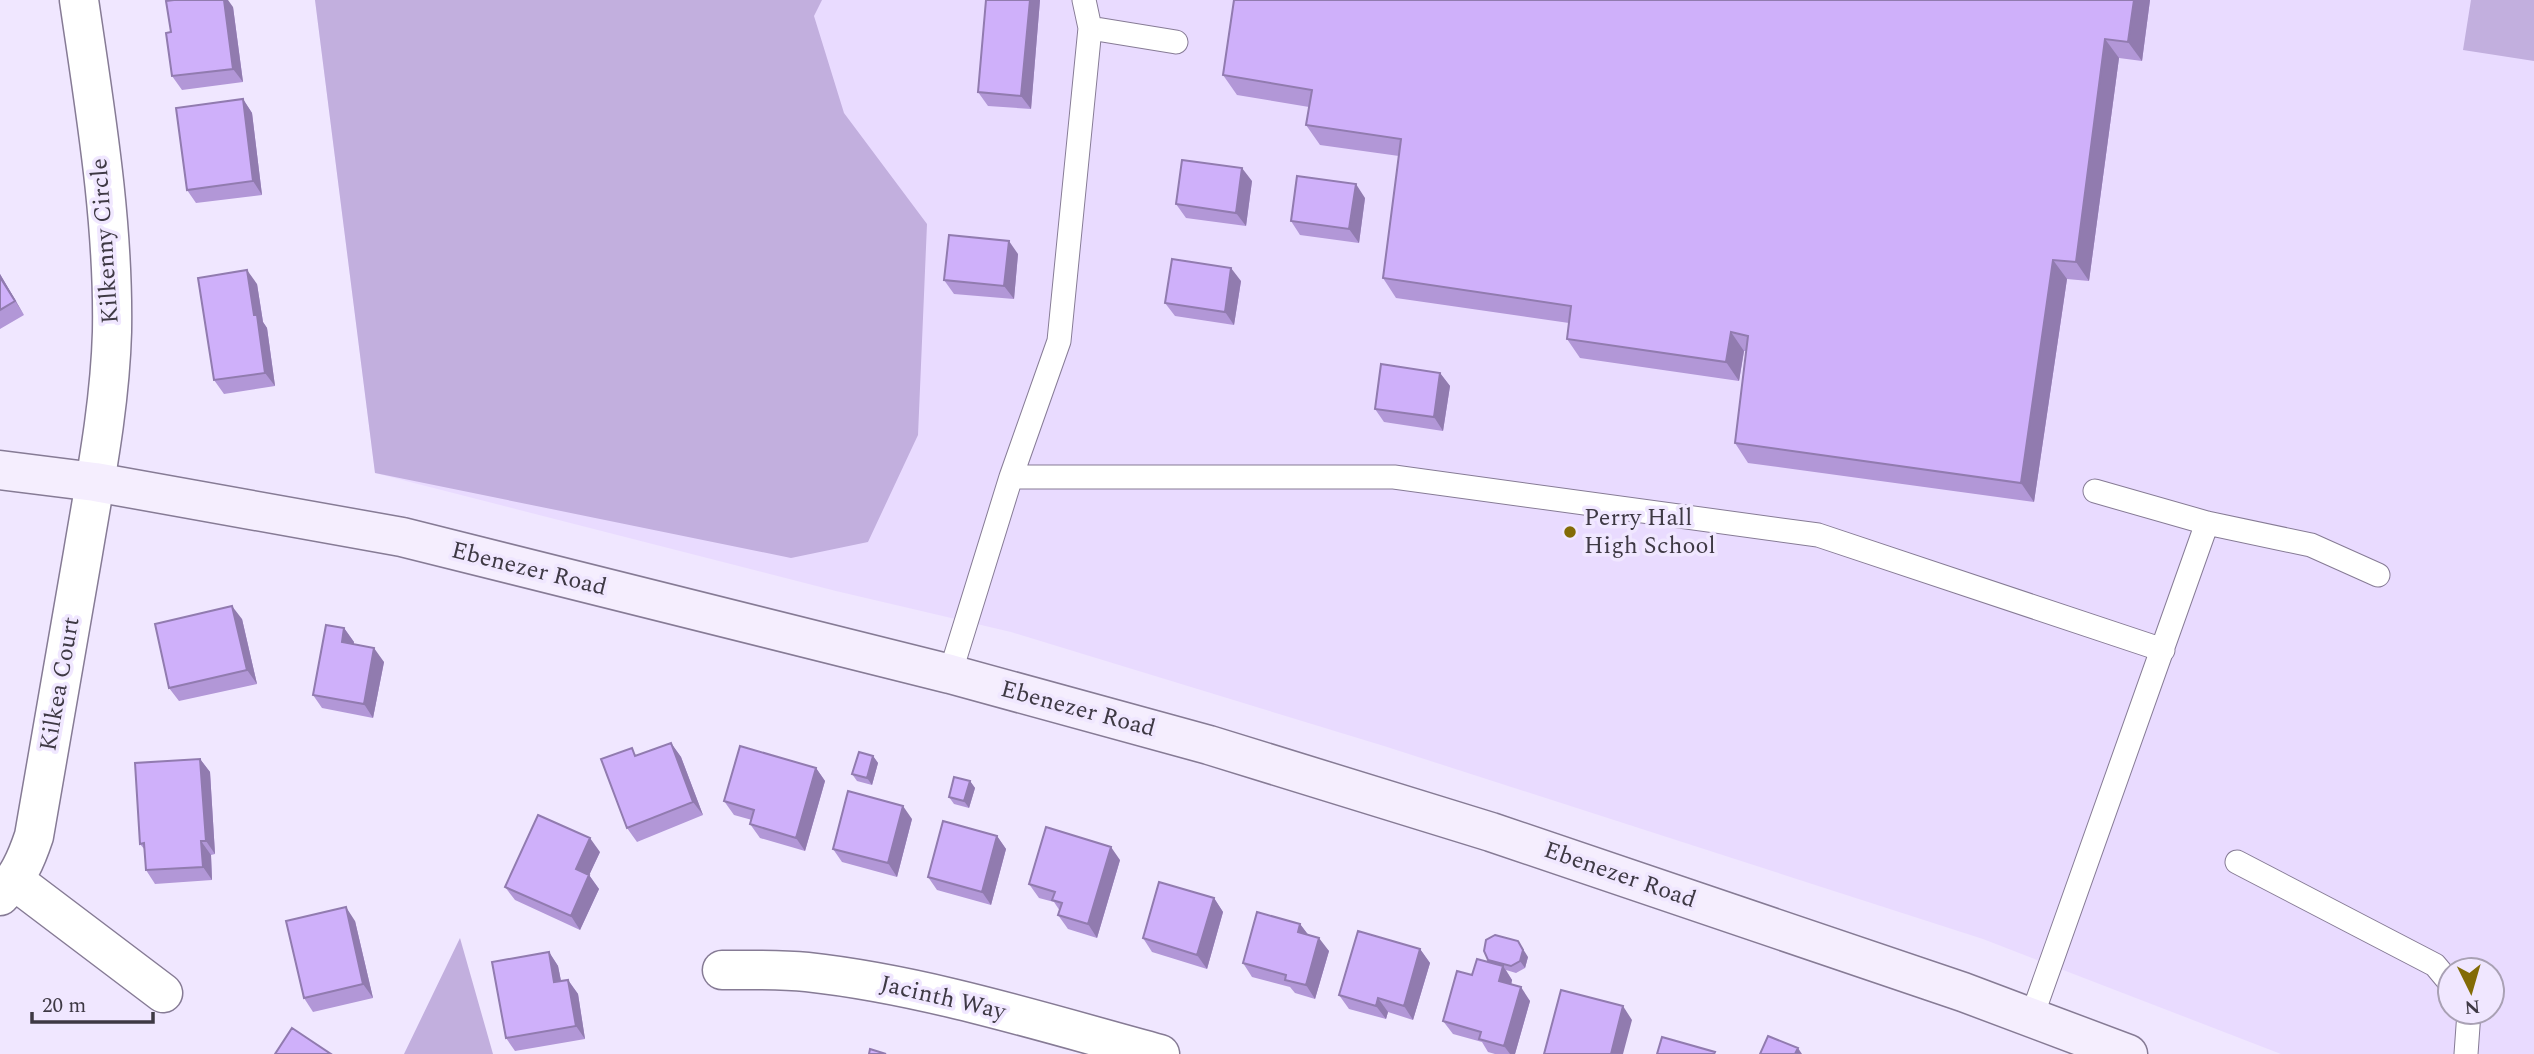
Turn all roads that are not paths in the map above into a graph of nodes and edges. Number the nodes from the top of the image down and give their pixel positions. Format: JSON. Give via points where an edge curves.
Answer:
{"nodes":[{"id":1,"x":79,"y":0,"type":"edge"},
{"id":2,"x":1084,"y":0,"type":"edge"},
{"id":3,"x":1090,"y":29,"type":"junction"},
{"id":4,"x":1176,"y":42,"type":"dead end"},
{"id":5,"x":0,"y":470,"type":"edge"},
{"id":6,"x":1012,"y":477,"type":"junction"},
{"id":7,"x":95,"y":482,"type":"junction"},
{"id":8,"x":2095,"y":491,"type":"dead end"},
{"id":9,"x":2207,"y":523,"type":"junction"},
{"id":10,"x":2378,"y":575,"type":"dead end"},
{"id":11,"x":2163,"y":650,"type":"junction"},
{"id":12,"x":950,"y":674,"type":"junction"},
{"id":13,"x":2237,"y":862,"type":"dead end"},
{"id":14,"x":7,"y":888,"type":"edge"},
{"id":15,"x":2436,"y":966,"type":"edge"},
{"id":16,"x":722,"y":970,"type":"dead end"},
{"id":17,"x":163,"y":993,"type":"dead end"},
{"id":18,"x":2032,"y":1016,"type":"junction"},
{"id":19,"x":2468,"y":1026,"type":"edge"},
{"id":20,"x":1160,"y":1054,"type":"edge"},
{"id":21,"x":2128,"y":1054,"type":"edge"},
{"id":22,"x":2466,"y":1054,"type":"edge"}],
"edges":[{"from":1,"to":7,"type":"street","name":"Kilkenny Circle","via":[[106,198],[111,270],[111,334]]},
{"from":2,"to":3,"type":"lane"},
{"from":3,"to":4,"type":"lane"},
{"from":3,"to":6,"type":"lane","via":[[1059,341]]},
{"from":5,"to":7,"type":"street","name":"Ebenezer Road"},
{"from":6,"to":11,"type":"lane","via":[[1394,477],[1818,535]]},
{"from":6,"to":12,"type":"lane"},
{"from":7,"to":12,"type":"street","name":"Ebenezer Road","via":[[402,537]]},
{"from":7,"to":14,"type":"street","name":"Kilkea Court","via":[[34,836],[24,865]]},
{"from":8,"to":9,"type":"lane"},
{"from":9,"to":10,"type":"lane","via":[[2311,545]]},
{"from":9,"to":11,"type":"lane"},
{"from":11,"to":18,"type":"lane"},
{"from":12,"to":18,"type":"street","name":"Ebenezer Road","via":[[1209,745],[1491,832]]},
{"from":13,"to":15,"type":"lane"},
{"from":14,"to":17,"type":"street","name":"Kilkea Court"},
{"from":16,"to":20,"type":"street","name":"Jacinth Way","via":[[804,971],[845,977]]},
{"from":18,"to":21,"type":"street","name":"Ebenezer Road"},
{"from":19,"to":22,"type":"lane"}]}
